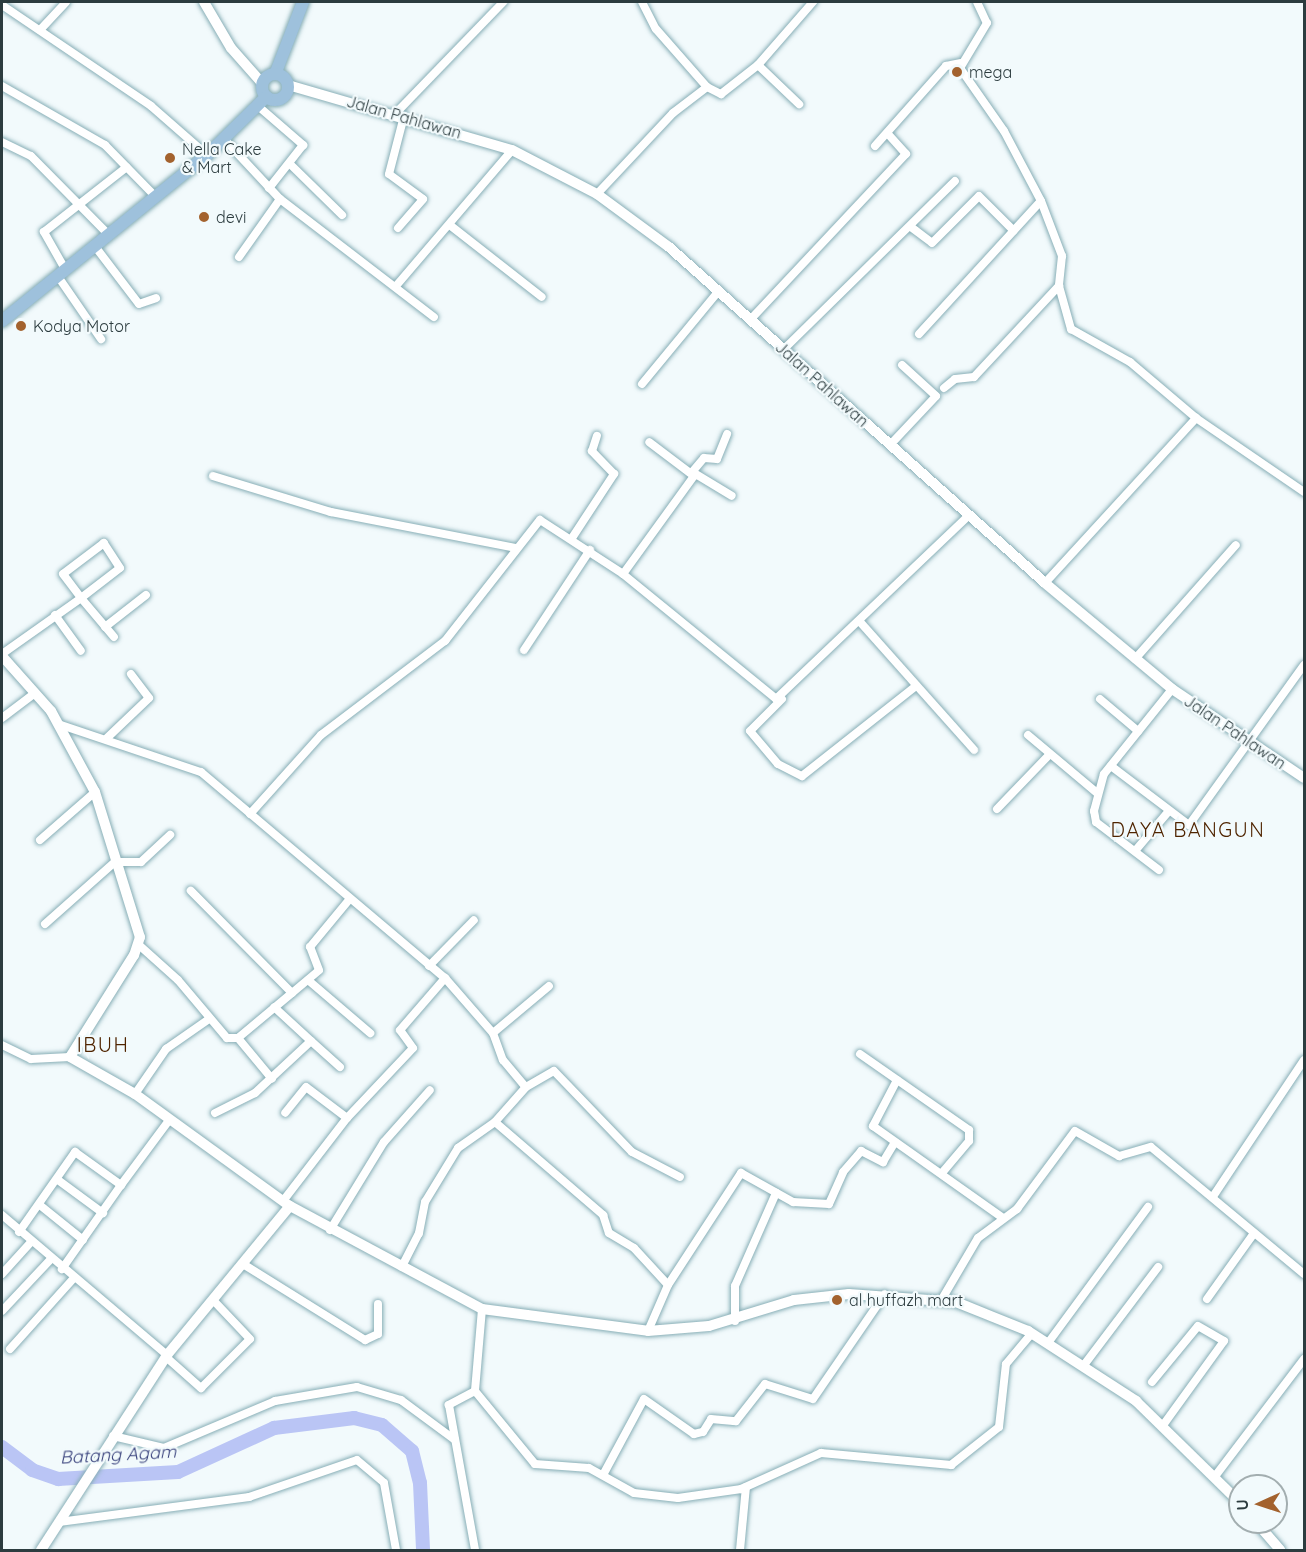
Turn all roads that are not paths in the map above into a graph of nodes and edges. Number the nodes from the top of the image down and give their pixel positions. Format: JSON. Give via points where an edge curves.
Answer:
{"nodes":[{"id":1,"x":66,"y":2,"type":"edge"},
{"id":2,"x":204,"y":2,"type":"edge"},
{"id":3,"x":303,"y":2,"type":"edge"},
{"id":4,"x":503,"y":2,"type":"edge"},
{"id":5,"x":642,"y":2,"type":"edge"},
{"id":6,"x":813,"y":2,"type":"edge"},
{"id":7,"x":977,"y":2,"type":"edge"},
{"id":8,"x":2,"y":5,"type":"edge"},
{"id":9,"x":40,"y":30,"type":"junction"},
{"id":10,"x":960,"y":63,"type":"junction"},
{"id":11,"x":758,"y":65,"type":"junction"},
{"id":12,"x":276,"y":72,"type":"junction"},
{"id":13,"x":262,"y":83,"type":"junction"},
{"id":14,"x":288,"y":84,"type":"junction"},
{"id":15,"x":2,"y":86,"type":"edge"},
{"id":16,"x":707,"y":87,"type":"junction"},
{"id":17,"x":262,"y":101,"type":"junction"},
{"id":18,"x":799,"y":104,"type":"dead end"},
{"id":19,"x":399,"y":115,"type":"junction"},
{"id":20,"x":887,"y":133,"type":"junction"},
{"id":21,"x":224,"y":139,"type":"junction"},
{"id":22,"x":2,"y":142,"type":"edge"},
{"id":23,"x":875,"y":146,"type":"dead end"},
{"id":24,"x":512,"y":150,"type":"junction"},
{"id":25,"x":207,"y":155,"type":"junction"},
{"id":26,"x":290,"y":164,"type":"junction"},
{"id":27,"x":127,"y":166,"type":"junction"},
{"id":28,"x":955,"y":181,"type":"dead end"},
{"id":29,"x":269,"y":188,"type":"junction"},
{"id":30,"x":597,"y":194,"type":"junction"},
{"id":31,"x":155,"y":196,"type":"junction"},
{"id":32,"x":280,"y":199,"type":"junction"},
{"id":33,"x":1041,"y":201,"type":"junction"},
{"id":34,"x":77,"y":202,"type":"junction"},
{"id":35,"x":342,"y":215,"type":"dead end"},
{"id":36,"x":451,"y":226,"type":"junction"},
{"id":37,"x":911,"y":227,"type":"junction"},
{"id":38,"x":398,"y":228,"type":"dead end"},
{"id":39,"x":1014,"y":231,"type":"junction"},
{"id":40,"x":107,"y":233,"type":"junction"},
{"id":41,"x":93,"y":244,"type":"junction"},
{"id":42,"x":239,"y":257,"type":"dead end"},
{"id":43,"x":61,"y":272,"type":"junction"},
{"id":44,"x":396,"y":286,"type":"junction"},
{"id":45,"x":1059,"y":286,"type":"junction"},
{"id":46,"x":717,"y":293,"type":"junction"},
{"id":47,"x":542,"y":297,"type":"dead end"},
{"id":48,"x":156,"y":298,"type":"dead end"},
{"id":49,"x":434,"y":317,"type":"dead end"},
{"id":50,"x":750,"y":320,"type":"junction"},
{"id":51,"x":2,"y":321,"type":"edge"},
{"id":52,"x":919,"y":334,"type":"dead end"},
{"id":53,"x":101,"y":339,"type":"dead end"},
{"id":54,"x":783,"y":350,"type":"junction"},
{"id":55,"x":902,"y":365,"type":"dead end"},
{"id":56,"x":642,"y":384,"type":"dead end"},
{"id":57,"x":944,"y":388,"type":"dead end"},
{"id":58,"x":1196,"y":418,"type":"junction"},
{"id":59,"x":727,"y":434,"type":"dead end"},
{"id":60,"x":597,"y":436,"type":"dead end"},
{"id":61,"x":649,"y":442,"type":"dead end"},
{"id":62,"x":890,"y":445,"type":"junction"},
{"id":63,"x":693,"y":472,"type":"junction"},
{"id":64,"x":213,"y":477,"type":"dead end"},
{"id":65,"x":1305,"y":492,"type":"edge"},
{"id":66,"x":732,"y":496,"type":"dead end"},
{"id":67,"x":969,"y":514,"type":"junction"},
{"id":68,"x":572,"y":538,"type":"junction"},
{"id":69,"x":1236,"y":545,"type":"dead end"},
{"id":70,"x":518,"y":548,"type":"junction"},
{"id":71,"x":590,"y":550,"type":"junction"},
{"id":72,"x":623,"y":574,"type":"junction"},
{"id":73,"x":1045,"y":583,"type":"junction"},
{"id":74,"x":146,"y":595,"type":"dead end"},
{"id":75,"x":81,"y":597,"type":"junction"},
{"id":76,"x":55,"y":615,"type":"junction"},
{"id":77,"x":861,"y":623,"type":"junction"},
{"id":78,"x":105,"y":627,"type":"junction"},
{"id":79,"x":114,"y":637,"type":"dead end"},
{"id":80,"x":524,"y":650,"type":"dead end"},
{"id":81,"x":81,"y":651,"type":"dead end"},
{"id":82,"x":2,"y":655,"type":"edge"},
{"id":83,"x":1136,"y":659,"type":"junction"},
{"id":84,"x":1305,"y":664,"type":"edge"},
{"id":85,"x":131,"y":674,"type":"dead end"},
{"id":86,"x":916,"y":686,"type":"junction"},
{"id":87,"x":1172,"y":689,"type":"junction"},
{"id":88,"x":35,"y":693,"type":"junction"},
{"id":89,"x":782,"y":699,"type":"junction"},
{"id":90,"x":1100,"y":699,"type":"dead end"},
{"id":91,"x":2,"y":718,"type":"edge"},
{"id":92,"x":61,"y":725,"type":"junction"},
{"id":93,"x":1138,"y":731,"type":"junction"},
{"id":94,"x":1028,"y":735,"type":"dead end"},
{"id":95,"x":107,"y":738,"type":"junction"},
{"id":96,"x":1250,"y":743,"type":"junction"},
{"id":97,"x":974,"y":750,"type":"dead end"},
{"id":98,"x":1050,"y":754,"type":"junction"},
{"id":99,"x":1111,"y":766,"type":"junction"},
{"id":100,"x":1305,"y":778,"type":"edge"},
{"id":101,"x":95,"y":792,"type":"junction"},
{"id":102,"x":1096,"y":793,"type":"junction"},
{"id":103,"x":997,"y":809,"type":"dead end"},
{"id":104,"x":1168,"y":812,"type":"junction"},
{"id":105,"x":250,"y":814,"type":"junction"},
{"id":106,"x":170,"y":835,"type":"dead end"},
{"id":107,"x":40,"y":840,"type":"dead end"},
{"id":108,"x":1135,"y":852,"type":"junction"},
{"id":109,"x":118,"y":861,"type":"junction"},
{"id":110,"x":1159,"y":870,"type":"dead end"},
{"id":111,"x":191,"y":891,"type":"dead end"},
{"id":112,"x":348,"y":901,"type":"junction"},
{"id":113,"x":474,"y":920,"type":"dead end"},
{"id":114,"x":45,"y":924,"type":"dead end"},
{"id":115,"x":139,"y":945,"type":"junction"},
{"id":116,"x":429,"y":966,"type":"junction"},
{"id":117,"x":445,"y":978,"type":"junction"},
{"id":118,"x":308,"y":981,"type":"junction"},
{"id":119,"x":549,"y":986,"type":"dead end"},
{"id":120,"x":292,"y":993,"type":"junction"},
{"id":121,"x":274,"y":1007,"type":"junction"},
{"id":122,"x":209,"y":1018,"type":"junction"},
{"id":123,"x":493,"y":1033,"type":"junction"},
{"id":124,"x":370,"y":1034,"type":"dead end"},
{"id":125,"x":238,"y":1038,"type":"junction"},
{"id":126,"x":311,"y":1041,"type":"junction"},
{"id":127,"x":2,"y":1045,"type":"edge"},
{"id":128,"x":860,"y":1054,"type":"dead end"},
{"id":129,"x":70,"y":1057,"type":"junction"},
{"id":130,"x":1305,"y":1060,"type":"edge"},
{"id":131,"x":340,"y":1067,"type":"dead end"},
{"id":132,"x":272,"y":1079,"type":"junction"},
{"id":133,"x":897,"y":1080,"type":"junction"},
{"id":134,"x":526,"y":1087,"type":"junction"},
{"id":135,"x":430,"y":1090,"type":"dead end"},
{"id":136,"x":135,"y":1094,"type":"junction"},
{"id":137,"x":215,"y":1113,"type":"dead end"},
{"id":138,"x":285,"y":1113,"type":"dead end"},
{"id":139,"x":347,"y":1118,"type":"junction"},
{"id":140,"x":170,"y":1119,"type":"junction"},
{"id":141,"x":495,"y":1122,"type":"junction"},
{"id":142,"x":895,"y":1142,"type":"junction"},
{"id":143,"x":941,"y":1174,"type":"junction"},
{"id":144,"x":680,"y":1177,"type":"dead end"},
{"id":145,"x":58,"y":1180,"type":"junction"},
{"id":146,"x":121,"y":1185,"type":"junction"},
{"id":147,"x":777,"y":1192,"type":"junction"},
{"id":148,"x":1214,"y":1195,"type":"junction"},
{"id":149,"x":286,"y":1204,"type":"junction"},
{"id":150,"x":41,"y":1206,"type":"junction"},
{"id":151,"x":1148,"y":1207,"type":"dead end"},
{"id":152,"x":103,"y":1213,"type":"junction"},
{"id":153,"x":2,"y":1215,"type":"edge"},
{"id":154,"x":1003,"y":1218,"type":"junction"},
{"id":155,"x":330,"y":1230,"type":"junction"},
{"id":156,"x":20,"y":1232,"type":"junction"},
{"id":157,"x":1254,"y":1233,"type":"junction"},
{"id":158,"x":83,"y":1240,"type":"junction"},
{"id":159,"x":31,"y":1242,"type":"junction"},
{"id":160,"x":51,"y":1259,"type":"junction"},
{"id":161,"x":243,"y":1264,"type":"junction"},
{"id":162,"x":402,"y":1267,"type":"junction"},
{"id":163,"x":1158,"y":1267,"type":"dead end"},
{"id":164,"x":62,"y":1269,"type":"junction"},
{"id":165,"x":2,"y":1274,"type":"edge"},
{"id":166,"x":1305,"y":1274,"type":"edge"},
{"id":167,"x":74,"y":1278,"type":"junction"},
{"id":168,"x":668,"y":1284,"type":"junction"},
{"id":169,"x":885,"y":1294,"type":"junction"},
{"id":170,"x":942,"y":1299,"type":"junction"},
{"id":171,"x":1207,"y":1299,"type":"dead end"},
{"id":172,"x":214,"y":1301,"type":"junction"},
{"id":173,"x":378,"y":1304,"type":"dead end"},
{"id":174,"x":482,"y":1309,"type":"junction"},
{"id":175,"x":2,"y":1311,"type":"edge"},
{"id":176,"x":735,"y":1321,"type":"junction"},
{"id":177,"x":648,"y":1331,"type":"junction"},
{"id":178,"x":1032,"y":1333,"type":"junction"},
{"id":179,"x":1048,"y":1343,"type":"junction"},
{"id":180,"x":10,"y":1349,"type":"dead end"},
{"id":181,"x":166,"y":1356,"type":"junction"},
{"id":182,"x":1305,"y":1359,"type":"edge"},
{"id":183,"x":1084,"y":1365,"type":"junction"},
{"id":184,"x":1152,"y":1382,"type":"dead end"},
{"id":185,"x":475,"y":1392,"type":"junction"},
{"id":186,"x":1164,"y":1424,"type":"junction"},
{"id":187,"x":113,"y":1436,"type":"junction"},
{"id":188,"x":455,"y":1440,"type":"junction"},
{"id":189,"x":1216,"y":1474,"type":"junction"},
{"id":190,"x":603,"y":1475,"type":"junction"},
{"id":191,"x":746,"y":1487,"type":"junction"},
{"id":192,"x":1228,"y":1488,"type":"edge"},
{"id":193,"x":59,"y":1522,"type":"junction"},
{"id":194,"x":1266,"y":1534,"type":"edge"},
{"id":195,"x":41,"y":1551,"type":"edge"},
{"id":196,"x":396,"y":1551,"type":"edge"},
{"id":197,"x":475,"y":1551,"type":"edge"},
{"id":198,"x":740,"y":1551,"type":"edge"},
{"id":199,"x":1280,"y":1551,"type":"edge"}],
"edges":[{"from":1,"to":9,"type":"street"},
{"from":2,"to":13,"type":"street","via":[[231,48]]},
{"from":3,"to":12,"type":"main road"},
{"from":4,"to":19,"type":"street"},
{"from":5,"to":16,"type":"street","via":[[656,29]]},
{"from":6,"to":11,"type":"street"},
{"from":7,"to":10,"type":"street","via":[[987,23]]},
{"from":8,"to":9,"type":"street"},
{"from":9,"to":25,"type":"street","via":[[151,106]]},
{"from":10,"to":20,"type":"street","via":[[946,66]]},
{"from":10,"to":33,"type":"street"},
{"from":11,"to":16,"type":"street","via":[[727,93]]},
{"from":11,"to":18,"type":"street"},
{"from":12,"to":13,"type":"main road"},
{"from":12,"to":14,"type":"main road"},
{"from":13,"to":17,"type":"main road"},
{"from":14,"to":17,"type":"main road","via":[[284,97]]},
{"from":14,"to":19,"type":"street","name":"Jalan Pahlawan"},
{"from":15,"to":27,"type":"street","via":[[105,146]]},
{"from":16,"to":30,"type":"street","via":[[673,113]]},
{"from":17,"to":21,"type":"main road"},
{"from":17,"to":26,"type":"street","via":[[303,145]]},
{"from":19,"to":24,"type":"street","name":"Jalan Pahlawan"},
{"from":19,"to":38,"type":"street","via":[[389,174],[423,199]]},
{"from":20,"to":23,"type":"street"},
{"from":20,"to":50,"type":"street","via":[[907,153]]},
{"from":21,"to":25,"type":"main road"},
{"from":21,"to":29,"type":"street"},
{"from":22,"to":34,"type":"street","via":[[32,156]]},
{"from":24,"to":30,"type":"street","name":"Jalan Pahlawan"},
{"from":24,"to":36,"type":"street"},
{"from":25,"to":31,"type":"main road"},
{"from":26,"to":29,"type":"street"},
{"from":26,"to":35,"type":"street"},
{"from":27,"to":31,"type":"street"},
{"from":27,"to":34,"type":"street"},
{"from":28,"to":37,"type":"street"},
{"from":29,"to":32,"type":"street"},
{"from":30,"to":46,"type":"street","name":"Jalan Pahlawan","via":[[669,247]]},
{"from":31,"to":40,"type":"main road"},
{"from":32,"to":42,"type":"street"},
{"from":32,"to":44,"type":"street"},
{"from":33,"to":39,"type":"street"},
{"from":33,"to":45,"type":"street","via":[[1062,256]]},
{"from":34,"to":40,"type":"street"},
{"from":34,"to":43,"type":"street","via":[[43,234]]},
{"from":36,"to":44,"type":"street"},
{"from":36,"to":47,"type":"street"},
{"from":37,"to":39,"type":"street","via":[[932,243],[979,196]]},
{"from":37,"to":54,"type":"street","via":[[875,266],[832,296]]},
{"from":39,"to":52,"type":"street"},
{"from":40,"to":41,"type":"main road"},
{"from":41,"to":43,"type":"main road"},
{"from":41,"to":48,"type":"street","via":[[139,304]]},
{"from":43,"to":51,"type":"main road"},
{"from":43,"to":53,"type":"street"},
{"from":44,"to":49,"type":"street"},
{"from":45,"to":57,"type":"street","via":[[974,377],[953,380]]},
{"from":45,"to":58,"type":"street","via":[[1072,330],[1130,362]]},
{"from":46,"to":50,"type":"street","name":"Jalan Pahlawan"},
{"from":46,"to":56,"type":"street"},
{"from":50,"to":54,"type":"street","name":"Jalan Pahlawan"},
{"from":54,"to":62,"type":"street","name":"Jalan Pahlawan"},
{"from":55,"to":62,"type":"street","via":[[936,396]]},
{"from":58,"to":65,"type":"street"},
{"from":58,"to":73,"type":"street"},
{"from":59,"to":63,"type":"street","via":[[717,459],[704,458]]},
{"from":60,"to":68,"type":"street","via":[[592,451],[614,474]]},
{"from":61,"to":63,"type":"street"},
{"from":62,"to":67,"type":"street","name":"Jalan Pahlawan"},
{"from":63,"to":66,"type":"street"},
{"from":63,"to":72,"type":"street"},
{"from":64,"to":70,"type":"street","via":[[332,512]]},
{"from":67,"to":73,"type":"street","name":"Jalan Pahlawan"},
{"from":67,"to":77,"type":"street"},
{"from":68,"to":70,"type":"street","via":[[540,520]]},
{"from":68,"to":71,"type":"street"},
{"from":69,"to":83,"type":"street"},
{"from":70,"to":105,"type":"street","via":[[445,641],[321,735]]},
{"from":71,"to":72,"type":"street"},
{"from":71,"to":80,"type":"street"},
{"from":72,"to":89,"type":"street"},
{"from":73,"to":83,"type":"street","name":"Jalan Pahlawan"},
{"from":74,"to":78,"type":"street"},
{"from":75,"to":75,"type":"street","via":[[121,566],[106,544],[64,571]]},
{"from":75,"to":76,"type":"street"},
{"from":75,"to":78,"type":"street"},
{"from":76,"to":81,"type":"street"},
{"from":76,"to":82,"type":"street"},
{"from":77,"to":86,"type":"street"},
{"from":77,"to":89,"type":"street"},
{"from":78,"to":79,"type":"street"},
{"from":82,"to":88,"type":"street"},
{"from":83,"to":87,"type":"street","name":"Jalan Pahlawan"},
{"from":84,"to":96,"type":"street","via":[[1260,720]]},
{"from":85,"to":95,"type":"street","via":[[149,698]]},
{"from":86,"to":89,"type":"street","via":[[802,776],[778,764],[750,731]]},
{"from":86,"to":97,"type":"street"},
{"from":87,"to":93,"type":"street"},
{"from":87,"to":96,"type":"street","name":"Jalan Pahlawan"},
{"from":88,"to":91,"type":"street"},
{"from":88,"to":92,"type":"street"},
{"from":90,"to":93,"type":"street"},
{"from":92,"to":95,"type":"street"},
{"from":92,"to":101,"type":"street"},
{"from":93,"to":99,"type":"street"},
{"from":94,"to":98,"type":"street"},
{"from":95,"to":105,"type":"street","via":[[201,772]]},
{"from":96,"to":100,"type":"street","name":"Jalan Pahlawan"},
{"from":96,"to":104,"type":"street","via":[[1189,825]]},
{"from":98,"to":102,"type":"street"},
{"from":98,"to":103,"type":"street"},
{"from":99,"to":102,"type":"street"},
{"from":99,"to":104,"type":"street"},
{"from":101,"to":107,"type":"street"},
{"from":101,"to":109,"type":"street"},
{"from":102,"to":108,"type":"street","via":[[1096,822]]},
{"from":104,"to":108,"type":"street"},
{"from":105,"to":112,"type":"street"},
{"from":106,"to":109,"type":"street","via":[[141,862]]},
{"from":108,"to":110,"type":"street"},
{"from":109,"to":114,"type":"street"},
{"from":109,"to":115,"type":"street"},
{"from":111,"to":120,"type":"street"},
{"from":112,"to":116,"type":"street"},
{"from":112,"to":118,"type":"street","via":[[310,947],[319,970]]},
{"from":113,"to":116,"type":"street"},
{"from":115,"to":122,"type":"street","via":[[178,980]]},
{"from":115,"to":129,"type":"street"},
{"from":116,"to":117,"type":"street"},
{"from":117,"to":123,"type":"street"},
{"from":117,"to":139,"type":"street","via":[[400,1030],[413,1048]]},
{"from":118,"to":120,"type":"street"},
{"from":118,"to":124,"type":"street"},
{"from":119,"to":123,"type":"street"},
{"from":120,"to":121,"type":"street"},
{"from":121,"to":125,"type":"street"},
{"from":121,"to":126,"type":"street"},
{"from":122,"to":125,"type":"street","via":[[227,1038]]},
{"from":122,"to":136,"type":"street","via":[[166,1049]]},
{"from":123,"to":134,"type":"street","via":[[502,1060]]},
{"from":125,"to":132,"type":"street"},
{"from":126,"to":131,"type":"street"},
{"from":126,"to":132,"type":"street"},
{"from":127,"to":129,"type":"street","via":[[31,1059]]},
{"from":128,"to":133,"type":"street"},
{"from":129,"to":136,"type":"street"},
{"from":130,"to":148,"type":"street"},
{"from":132,"to":137,"type":"street"},
{"from":133,"to":142,"type":"street","via":[[872,1122]]},
{"from":133,"to":143,"type":"street","via":[[971,1134]]},
{"from":134,"to":141,"type":"street"},
{"from":134,"to":144,"type":"street","via":[[554,1071],[632,1152]]},
{"from":135,"to":155,"type":"street","via":[[384,1142]]},
{"from":136,"to":140,"type":"street"},
{"from":138,"to":139,"type":"street","via":[[306,1087]]},
{"from":139,"to":149,"type":"street"},
{"from":140,"to":146,"type":"street"},
{"from":140,"to":149,"type":"street"},
{"from":141,"to":162,"type":"street","via":[[473,1133],[443,1170]]},
{"from":141,"to":168,"type":"street","via":[[603,1215],[609,1233],[634,1248]]},
{"from":142,"to":143,"type":"street"},
{"from":142,"to":147,"type":"street","via":[[882,1162],[861,1151],[843,1172],[829,1204],[795,1203]]},
{"from":143,"to":154,"type":"street"},
{"from":145,"to":146,"type":"street","via":[[75,1152]]},
{"from":145,"to":150,"type":"street"},
{"from":145,"to":152,"type":"street"},
{"from":146,"to":152,"type":"street"},
{"from":147,"to":168,"type":"street","via":[[741,1173]]},
{"from":147,"to":176,"type":"street","via":[[735,1286]]},
{"from":148,"to":154,"type":"street","via":[[1150,1147],[1119,1156],[1075,1131],[1017,1209]]},
{"from":148,"to":157,"type":"street"},
{"from":149,"to":155,"type":"street"},
{"from":149,"to":161,"type":"street"},
{"from":150,"to":156,"type":"street"},
{"from":150,"to":158,"type":"street"},
{"from":151,"to":179,"type":"street"},
{"from":152,"to":158,"type":"street"},
{"from":153,"to":156,"type":"street"},
{"from":154,"to":170,"type":"street","via":[[973,1244]]},
{"from":155,"to":162,"type":"street"},
{"from":156,"to":159,"type":"street"},
{"from":157,"to":166,"type":"street"},
{"from":157,"to":171,"type":"street"},
{"from":158,"to":164,"type":"street"},
{"from":159,"to":160,"type":"street"},
{"from":159,"to":165,"type":"street"},
{"from":160,"to":164,"type":"street"},
{"from":160,"to":175,"type":"street"},
{"from":161,"to":172,"type":"street"},
{"from":161,"to":173,"type":"street","via":[[365,1340],[378,1334]]},
{"from":162,"to":174,"type":"street"},
{"from":163,"to":183,"type":"street"},
{"from":164,"to":167,"type":"street"},
{"from":167,"to":180,"type":"street"},
{"from":167,"to":181,"type":"street"},
{"from":168,"to":177,"type":"street"},
{"from":169,"to":170,"type":"street"},
{"from":169,"to":176,"type":"street","via":[[794,1300]]},
{"from":169,"to":190,"type":"street","via":[[813,1399],[765,1384],[736,1421],[711,1419],[703,1432],[694,1434],[644,1400]]},
{"from":170,"to":178,"type":"street"},
{"from":172,"to":181,"type":"street"},
{"from":172,"to":181,"type":"street","via":[[250,1339],[203,1387]]},
{"from":174,"to":177,"type":"street"},
{"from":174,"to":185,"type":"street"},
{"from":176,"to":177,"type":"street"},
{"from":178,"to":179,"type":"street"},
{"from":178,"to":191,"type":"street","via":[[1006,1364],[999,1427],[951,1465],[821,1453]]},
{"from":179,"to":183,"type":"street"},
{"from":181,"to":187,"type":"street"},
{"from":182,"to":189,"type":"street"},
{"from":183,"to":186,"type":"street"},
{"from":184,"to":186,"type":"street","via":[[1198,1326],[1224,1341]]},
{"from":185,"to":188,"type":"street","via":[[451,1400]]},
{"from":185,"to":190,"type":"street","via":[[535,1464],[589,1468]]},
{"from":186,"to":189,"type":"street"},
{"from":187,"to":188,"type":"street","via":[[164,1448],[275,1401],[357,1387],[401,1400]]},
{"from":187,"to":193,"type":"street"},
{"from":188,"to":197,"type":"street"},
{"from":189,"to":192,"type":"street"},
{"from":190,"to":191,"type":"street","via":[[634,1493],[678,1498],[719,1496]]},
{"from":191,"to":198,"type":"street"},
{"from":193,"to":195,"type":"street"},
{"from":193,"to":196,"type":"street","via":[[249,1497],[357,1460],[384,1483]]},
{"from":194,"to":199,"type":"street"}]}
